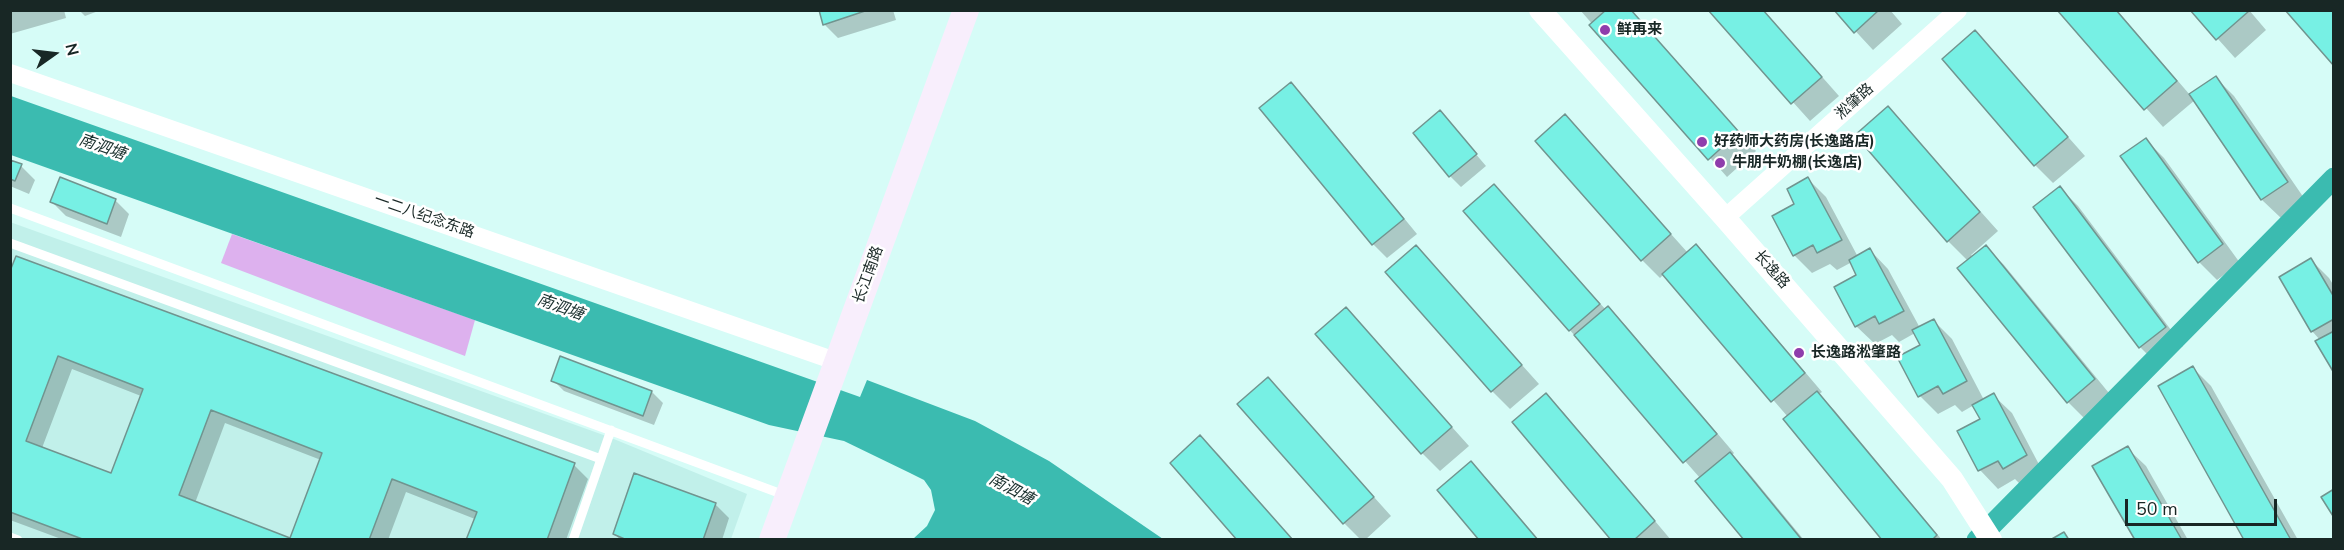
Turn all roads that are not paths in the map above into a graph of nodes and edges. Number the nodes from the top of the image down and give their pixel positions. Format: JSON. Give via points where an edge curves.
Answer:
{"nodes":[{"id":1,"x":966,"y":10,"type":"edge"},
{"id":2,"x":1540,"y":10,"type":"edge"},
{"id":3,"x":1958,"y":10,"type":"edge"},
{"id":4,"x":10,"y":73,"type":"edge"},
{"id":5,"x":10,"y":208,"type":"edge"},
{"id":6,"x":1725,"y":218,"type":"junction"},
{"id":7,"x":10,"y":243,"type":"edge"},
{"id":8,"x":838,"y":362,"type":"junction"},
{"id":9,"x":611,"y":430,"type":"junction"},
{"id":10,"x":601,"y":459,"type":"junction"},
{"id":11,"x":789,"y":489,"type":"junction"},
{"id":12,"x":10,"y":537,"type":"edge"},
{"id":13,"x":18,"y":540,"type":"edge"},
{"id":14,"x":573,"y":540,"type":"edge"},
{"id":15,"x":772,"y":540,"type":"edge"},
{"id":16,"x":1991,"y":540,"type":"edge"}],
"edges":[{"from":1,"to":8,"type":"main road","name":"长江南路"},
{"from":2,"to":6,"type":"street","name":"长逸路"},
{"from":3,"to":6,"type":"street","name":"淞肇路"},
{"from":4,"to":8,"type":"street","name":"一二八纪念东路"},
{"from":5,"to":9,"type":"lane"},
{"from":6,"to":16,"type":"street","name":"长逸路","via":[[1952,479]]},
{"from":7,"to":10,"type":"lane"},
{"from":8,"to":11,"type":"main road","name":"长江南路"},
{"from":9,"to":10,"type":"lane"},
{"from":9,"to":11,"type":"lane"},
{"from":10,"to":14,"type":"lane"},
{"from":11,"to":15,"type":"main road","name":"长江南路"},
{"from":12,"to":13,"type":"lane"}]}
